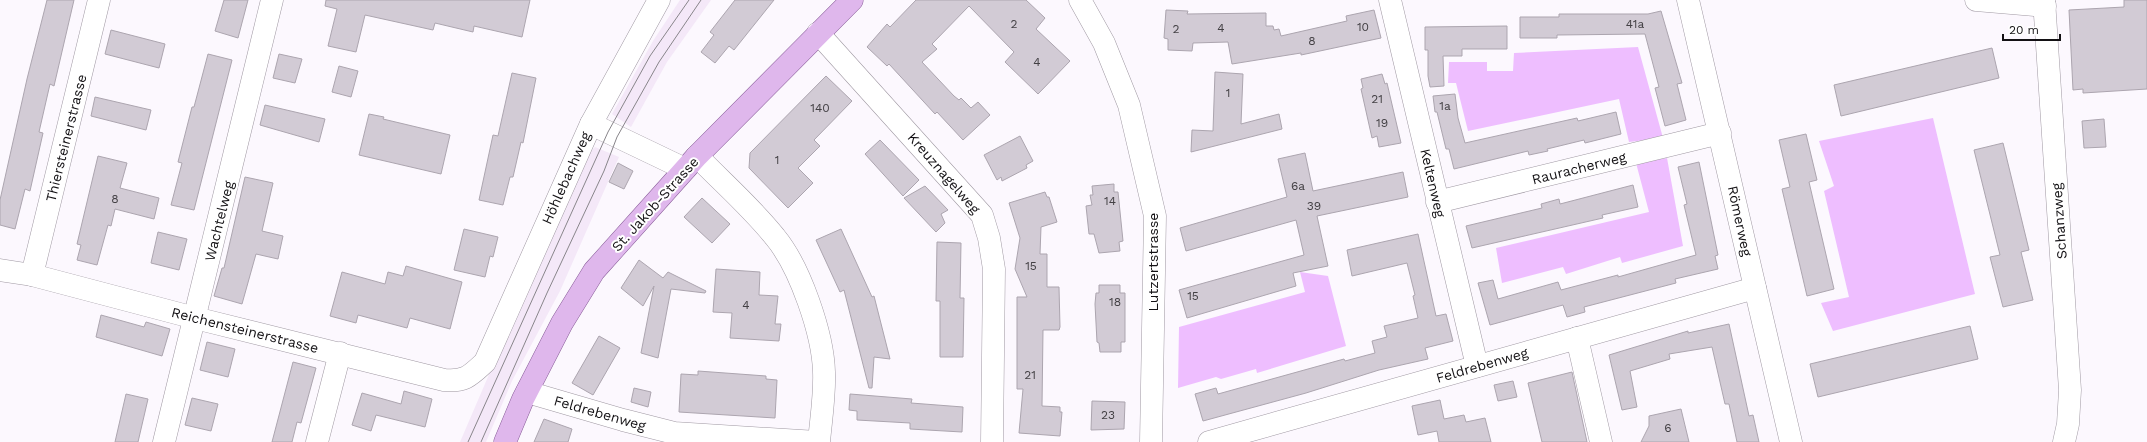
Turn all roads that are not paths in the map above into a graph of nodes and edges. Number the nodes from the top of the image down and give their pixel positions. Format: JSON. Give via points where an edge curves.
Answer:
{"nodes":[{"id":1,"x":99,"y":0,"type":"edge"},
{"id":2,"x":272,"y":0,"type":"edge"},
{"id":3,"x":659,"y":0,"type":"edge"},
{"id":4,"x":852,"y":0,"type":"edge"},
{"id":5,"x":1080,"y":0,"type":"edge"},
{"id":6,"x":1390,"y":0,"type":"edge"},
{"id":7,"x":1688,"y":0,"type":"edge"},
{"id":8,"x":1976,"y":0,"type":"edge"},
{"id":9,"x":2045,"y":3,"type":"edge"},
{"id":10,"x":818,"y":33,"type":"junction"},
{"id":11,"x":591,"y":124,"type":"junction"},
{"id":12,"x":1720,"y":133,"type":"junction"},
{"id":13,"x":691,"y":163,"type":"junction"},
{"id":14,"x":1437,"y":202,"type":"junction"},
{"id":15,"x":0,"y":270,"type":"edge"},
{"id":16,"x":32,"y":275,"type":"junction"},
{"id":17,"x":1754,"y":288,"type":"junction"},
{"id":18,"x":195,"y":318,"type":"junction"},
{"id":19,"x":1577,"y":338,"type":"junction"},
{"id":20,"x":340,"y":353,"type":"junction"},
{"id":21,"x":485,"y":362,"type":"joint"},
{"id":22,"x":1476,"y":366,"type":"junction"},
{"id":23,"x":527,"y":392,"type":"junction"},
{"id":24,"x":164,"y":442,"type":"edge"},
{"id":25,"x":317,"y":442,"type":"edge"},
{"id":26,"x":505,"y":442,"type":"edge"},
{"id":27,"x":818,"y":442,"type":"edge"},
{"id":28,"x":992,"y":442,"type":"edge"},
{"id":29,"x":1151,"y":442,"type":"edge"},
{"id":30,"x":1209,"y":442,"type":"edge"},
{"id":31,"x":1601,"y":442,"type":"edge"},
{"id":32,"x":1791,"y":442,"type":"edge"},
{"id":33,"x":2064,"y":442,"type":"edge"}],
"edges":[{"from":1,"to":16,"type":"street","name":"Thiersteinerstrasse"},
{"from":2,"to":18,"type":"street","name":"Wachtelweg"},
{"from":3,"to":11,"type":"street","name":"Höhlebachweg"},
{"from":4,"to":10,"type":"main road","name":"St. Jakob-Strasse"},
{"from":5,"to":29,"type":"street","name":"Lutzertstrasse","via":[[1104,43],[1129,105],[1155,216]]},
{"from":6,"to":14,"type":"street","name":"Keltenweg"},
{"from":7,"to":12,"type":"street","name":"Römerweg"},
{"from":8,"to":9,"type":"street"},
{"from":9,"to":33,"type":"street","name":"Schanzweg","via":[[2070,390]]},
{"from":10,"to":13,"type":"main road","name":"St. Jakob-Strasse"},
{"from":10,"to":28,"type":"street","name":"Kreuznagelweg","via":[[982,215],[994,269]]},
{"from":11,"to":13,"type":"street"},
{"from":11,"to":21,"type":"street","name":"Höhlebachweg"},
{"from":12,"to":14,"type":"street","name":"Rauracherweg"},
{"from":12,"to":17,"type":"street","name":"Römerweg"},
{"from":13,"to":23,"type":"main road","name":"St. Jakob-Strasse","via":[[594,271],[562,323]]},
{"from":13,"to":27,"type":"street","via":[[776,238],[796,271],[820,340],[824,372]]},
{"from":14,"to":22,"type":"street","name":"Keltenweg"},
{"from":15,"to":16,"type":"street","name":"Reichensteinerstrasse"},
{"from":16,"to":18,"type":"street","name":"Reichensteinerstrasse"},
{"from":17,"to":19,"type":"street","name":"Feldrebenweg"},
{"from":17,"to":32,"type":"street","name":"Römerweg"},
{"from":18,"to":20,"type":"street","name":"Reichensteinerstrasse"},
{"from":18,"to":24,"type":"street","name":"Wachtelweg"},
{"from":19,"to":22,"type":"street","name":"Feldrebenweg"},
{"from":19,"to":31,"type":"street"},
{"from":20,"to":21,"type":"street","name":"Reichensteinerstrasse","via":[[444,380],[458,381],[471,375]]},
{"from":20,"to":25,"type":"street"},
{"from":22,"to":30,"type":"street","name":"Feldrebenweg"},
{"from":23,"to":26,"type":"main road","name":"St. Jakob-Strasse"},
{"from":23,"to":27,"type":"street","name":"Feldrebenweg","via":[[674,433]]}]}
